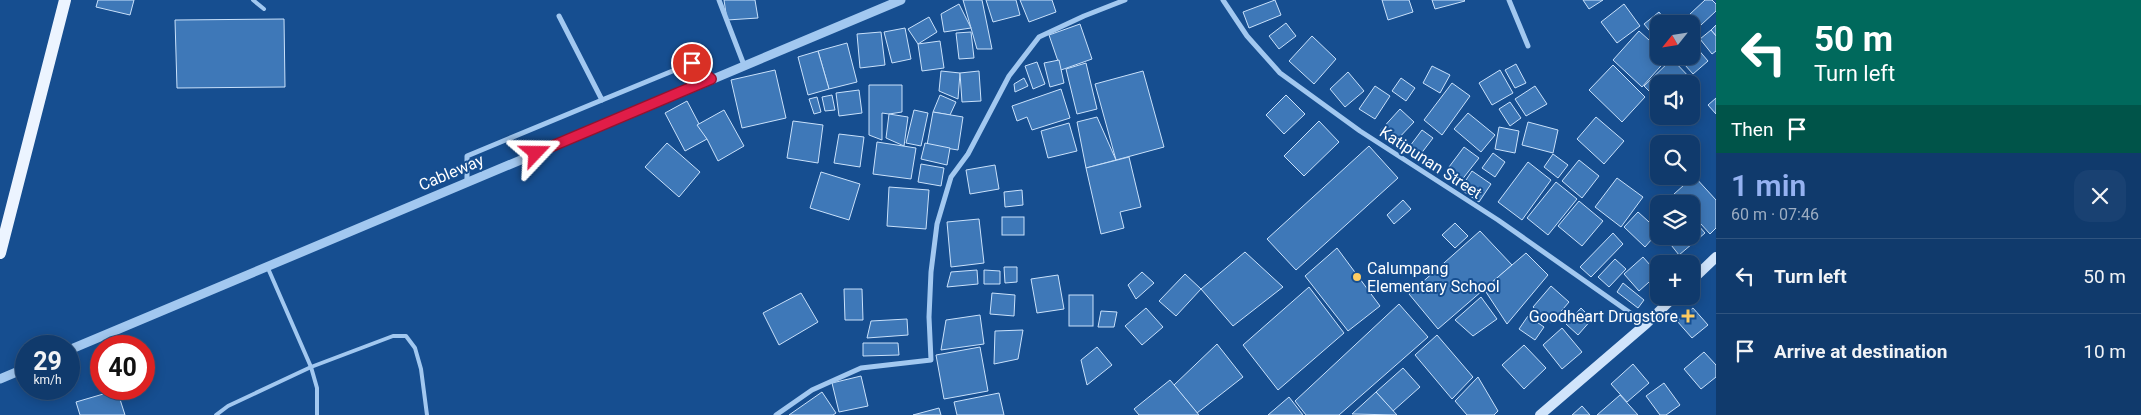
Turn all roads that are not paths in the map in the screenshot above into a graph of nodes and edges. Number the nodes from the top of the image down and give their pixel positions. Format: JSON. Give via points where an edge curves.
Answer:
{"nodes":[{"id":1,"x":65,"y":0,"type":"edge"},
{"id":2,"x":254,"y":0,"type":"edge"},
{"id":3,"x":719,"y":0,"type":"edge"},
{"id":4,"x":902,"y":0,"type":"edge"},
{"id":5,"x":1125,"y":0,"type":"edge"},
{"id":6,"x":1223,"y":0,"type":"edge"},
{"id":7,"x":1509,"y":0,"type":"edge"},
{"id":8,"x":264,"y":9,"type":"dead end"},
{"id":9,"x":559,"y":16,"type":"dead end"},
{"id":10,"x":1528,"y":46,"type":"dead end"},
{"id":11,"x":744,"y":66,"type":"junction"},
{"id":12,"x":711,"y":79,"type":"junction"},
{"id":13,"x":602,"y":100,"type":"junction"},
{"id":14,"x":467,"y":182,"type":"junction"},
{"id":15,"x":0,"y":253,"type":"edge"},
{"id":16,"x":1716,"y":257,"type":"edge"},
{"id":17,"x":267,"y":266,"type":"junction"},
{"id":18,"x":1700,"y":272,"type":"edge"},
{"id":19,"x":1666,"y":305,"type":"edge"},
{"id":20,"x":1646,"y":324,"type":"junction"},
{"id":21,"x":80,"y":345,"type":"edge"},
{"id":22,"x":311,"y":367,"type":"junction"},
{"id":23,"x":15,"y":373,"type":"edge"},
{"id":24,"x":0,"y":379,"type":"edge"},
{"id":25,"x":216,"y":415,"type":"edge"},
{"id":26,"x":316,"y":415,"type":"edge"},
{"id":27,"x":427,"y":415,"type":"edge"},
{"id":28,"x":776,"y":415,"type":"edge"},
{"id":29,"x":1540,"y":415,"type":"edge"}],
"edges":[{"from":1,"to":15,"type":"main road"},
{"from":2,"to":8,"type":"lane"},
{"from":3,"to":11,"type":"street"},
{"from":4,"to":11,"type":"street","name":"Cableway"},
{"from":5,"to":28,"type":"street","via":[[1039,37],[1009,76],[968,154],[951,177],[937,224],[931,272],[931,360],[861,368],[812,390]]},
{"from":6,"to":20,"type":"street","name":"Katipunan Street","via":[[1247,36],[1280,73],[1360,131],[1498,220]]},
{"from":7,"to":10,"type":"street"},
{"from":9,"to":13,"type":"street"},
{"from":11,"to":12,"type":"street","name":"Cableway"},
{"from":12,"to":13,"type":"street","via":[[692,63]]},
{"from":12,"to":14,"type":"street","name":"Cableway"},
{"from":13,"to":14,"type":"street","via":[[467,156]]},
{"from":14,"to":17,"type":"street","name":"Cableway"},
{"from":16,"to":18,"type":"main road"},
{"from":17,"to":21,"type":"street","name":"Cableway"},
{"from":17,"to":22,"type":"lane"},
{"from":19,"to":20,"type":"main road"},
{"from":20,"to":29,"type":"main road"},
{"from":22,"to":25,"type":"lane","via":[[228,406]]},
{"from":22,"to":26,"type":"lane","via":[[317,388]]},
{"from":22,"to":27,"type":"lane","via":[[392,336],[406,336],[415,348],[421,369]]},
{"from":23,"to":24,"type":"street"}]}
